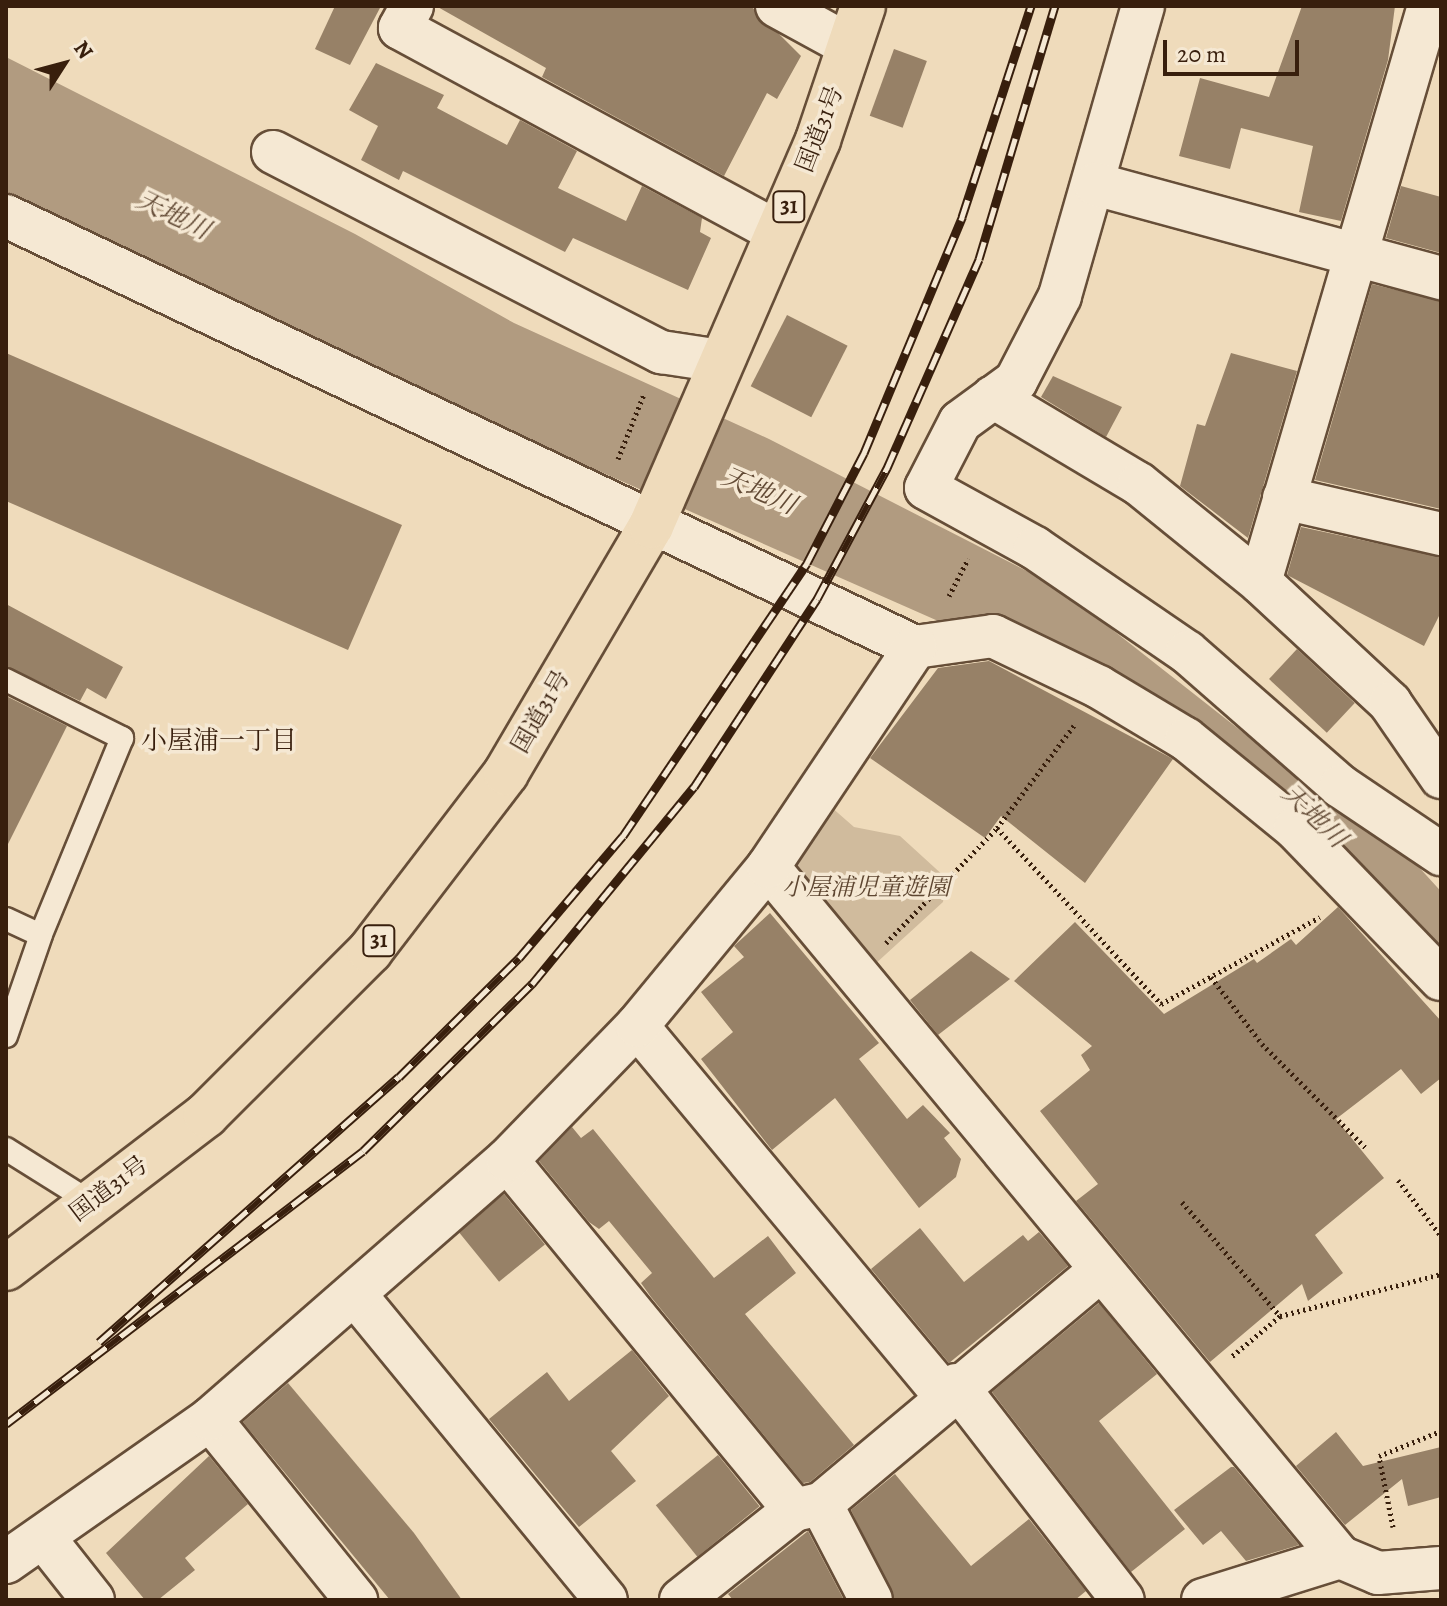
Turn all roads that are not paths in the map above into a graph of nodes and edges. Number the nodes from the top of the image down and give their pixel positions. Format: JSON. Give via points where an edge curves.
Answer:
{"nodes":[{"id":1,"x":412,"y":6,"type":"edge"},
{"id":2,"x":777,"y":6,"type":"edge"},
{"id":3,"x":1143,"y":6,"type":"edge"},
{"id":4,"x":1429,"y":6,"type":"edge"},
{"id":5,"x":856,"y":26,"type":"edge"},
{"id":6,"x":273,"y":152,"type":"dead end"},
{"id":7,"x":1095,"y":184,"type":"junction"},
{"id":8,"x":6,"y":216,"type":"edge"},
{"id":9,"x":778,"y":232,"type":"junction"},
{"id":10,"x":1354,"y":255,"type":"junction"},
{"id":11,"x":1441,"y":278,"type":"edge"},
{"id":12,"x":720,"y":361,"type":"junction"},
{"id":13,"x":993,"y":397,"type":"junction"},
{"id":14,"x":1284,"y":498,"type":"junction"},
{"id":15,"x":654,"y":518,"type":"junction"},
{"id":16,"x":1441,"y":534,"type":"edge"},
{"id":17,"x":1260,"y":582,"type":"junction"},
{"id":18,"x":915,"y":647,"type":"junction"},
{"id":19,"x":6,"y":680,"type":"edge"},
{"id":20,"x":1441,"y":777,"type":"edge"},
{"id":21,"x":1441,"y":854,"type":"edge"},
{"id":22,"x":768,"y":867,"type":"junction"},
{"id":23,"x":6,"y":919,"type":"edge"},
{"id":24,"x":41,"y":935,"type":"junction"},
{"id":25,"x":1434,"y":956,"type":"edge"},
{"id":26,"x":637,"y":1026,"type":"junction"},
{"id":27,"x":6,"y":1036,"type":"edge"},
{"id":28,"x":6,"y":1149,"type":"edge"},
{"id":29,"x":507,"y":1160,"type":"junction"},
{"id":30,"x":92,"y":1203,"type":"junction"},
{"id":31,"x":6,"y":1268,"type":"edge"},
{"id":32,"x":1101,"y":1270,"type":"junction"},
{"id":33,"x":357,"y":1297,"type":"junction"},
{"id":34,"x":950,"y":1390,"type":"junction"},
{"id":35,"x":210,"y":1419,"type":"junction"},
{"id":36,"x":807,"y":1507,"type":"junction"},
{"id":37,"x":44,"y":1538,"type":"junction"},
{"id":38,"x":1340,"y":1557,"type":"junction"},
{"id":39,"x":6,"y":1562,"type":"edge"},
{"id":40,"x":1441,"y":1568,"type":"edge"},
{"id":41,"x":93,"y":1600,"type":"edge"},
{"id":42,"x":356,"y":1600,"type":"edge"},
{"id":43,"x":606,"y":1600,"type":"edge"},
{"id":44,"x":681,"y":1600,"type":"edge"},
{"id":45,"x":871,"y":1600,"type":"edge"},
{"id":46,"x":1123,"y":1600,"type":"edge"},
{"id":47,"x":1203,"y":1600,"type":"edge"}],
"edges":[{"from":1,"to":9,"type":"street","via":[[400,28]]},
{"from":2,"to":5,"type":"street"},
{"from":3,"to":7,"type":"street"},
{"from":4,"to":10,"type":"street"},
{"from":5,"to":9,"type":"highway","name":"国道31号","number":"31"},
{"from":6,"to":12,"type":"street","via":[[661,352]]},
{"from":7,"to":10,"type":"street"},
{"from":7,"to":13,"type":"street","via":[[1060,296],[1016,381]]},
{"from":8,"to":15,"type":"street"},
{"from":9,"to":12,"type":"highway","name":"国道31号","number":"31"},
{"from":10,"to":11,"type":"street"},
{"from":10,"to":14,"type":"street"},
{"from":12,"to":15,"type":"highway","name":"国道31号","number":"31"},
{"from":13,"to":17,"type":"street","via":[[1139,484]]},
{"from":13,"to":21,"type":"street","via":[[960,422],[926,488],[1035,548],[1187,652],[1340,786]]},
{"from":14,"to":16,"type":"street"},
{"from":14,"to":17,"type":"street"},
{"from":15,"to":18,"type":"street"},
{"from":15,"to":30,"type":"highway","name":"国道31号","number":"31","via":[[506,773],[370,951],[206,1115]]},
{"from":17,"to":20,"type":"street","via":[[1390,703]]},
{"from":18,"to":22,"type":"street"},
{"from":18,"to":25,"type":"street","via":[[993,636],[1099,687],[1186,739]]},
{"from":19,"to":24,"type":"lane","via":[[122,738]]},
{"from":22,"to":26,"type":"street"},
{"from":22,"to":32,"type":"street"},
{"from":23,"to":24,"type":"lane"},
{"from":24,"to":27,"type":"lane"},
{"from":26,"to":29,"type":"street"},
{"from":26,"to":34,"type":"street"},
{"from":28,"to":30,"type":"lane"},
{"from":29,"to":33,"type":"street"},
{"from":29,"to":36,"type":"street"},
{"from":30,"to":31,"type":"highway","name":"国道31号","number":"31"},
{"from":32,"to":34,"type":"street"},
{"from":32,"to":38,"type":"street"},
{"from":33,"to":35,"type":"street"},
{"from":33,"to":43,"type":"street"},
{"from":34,"to":36,"type":"street"},
{"from":34,"to":46,"type":"street"},
{"from":35,"to":37,"type":"street"},
{"from":35,"to":42,"type":"street"},
{"from":36,"to":44,"type":"street"},
{"from":36,"to":45,"type":"street"},
{"from":37,"to":39,"type":"street"},
{"from":37,"to":41,"type":"street"},
{"from":38,"to":40,"type":"street","via":[[1378,1573]]},
{"from":38,"to":47,"type":"street"}]}
